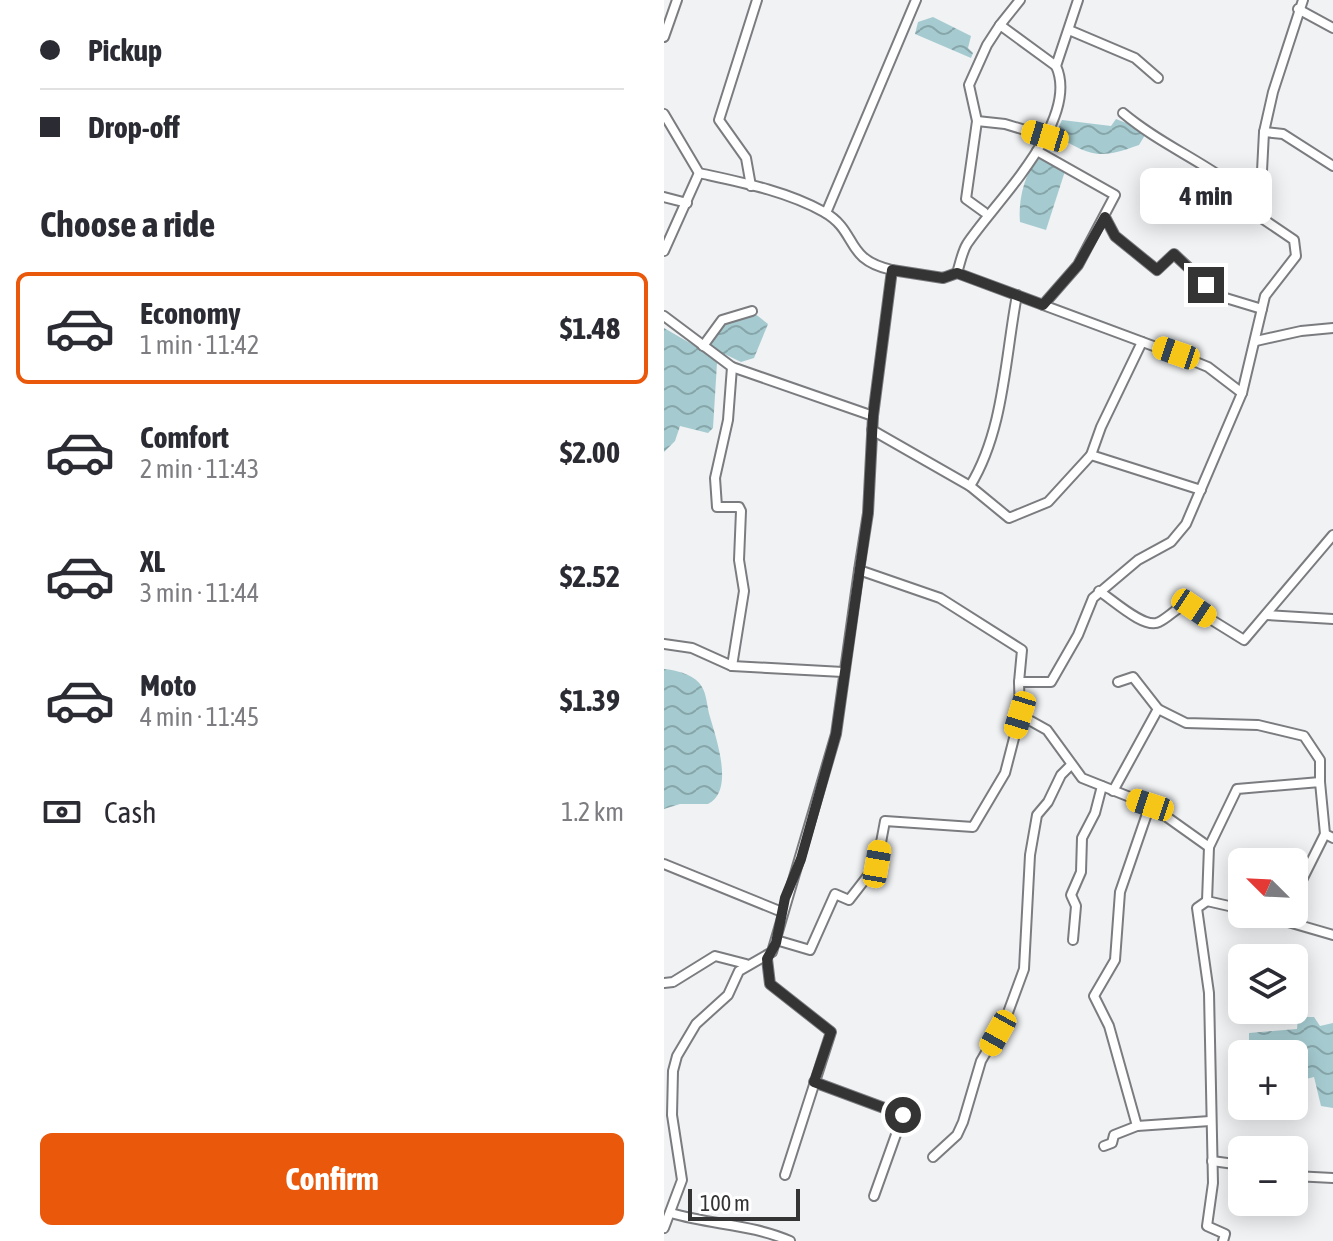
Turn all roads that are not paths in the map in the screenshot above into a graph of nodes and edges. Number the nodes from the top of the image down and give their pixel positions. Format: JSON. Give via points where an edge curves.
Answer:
{"nodes":[{"id":1,"x":677,"y":0,"type":"edge"},
{"id":2,"x":757,"y":0,"type":"edge"},
{"id":3,"x":916,"y":0,"type":"edge"},
{"id":4,"x":1020,"y":0,"type":"edge"},
{"id":5,"x":1078,"y":0,"type":"edge"},
{"id":6,"x":1289,"y":0,"type":"edge"},
{"id":7,"x":1300,"y":4,"type":"edge"},
{"id":8,"x":1000,"y":25,"type":"junction"},
{"id":9,"x":1333,"y":28,"type":"edge"},
{"id":10,"x":1069,"y":30,"type":"junction"},
{"id":11,"x":664,"y":37,"type":"edge"},
{"id":12,"x":1056,"y":66,"type":"junction"},
{"id":13,"x":1158,"y":78,"type":"dead end"},
{"id":14,"x":1123,"y":113,"type":"dead end"},
{"id":15,"x":664,"y":114,"type":"edge"},
{"id":16,"x":977,"y":121,"type":"junction"},
{"id":17,"x":1264,"y":132,"type":"junction"},
{"id":18,"x":1045,"y":136,"type":"junction"},
{"id":19,"x":1037,"y":151,"type":"junction"},
{"id":20,"x":1333,"y":166,"type":"edge"},
{"id":21,"x":699,"y":173,"type":"junction"},
{"id":22,"x":751,"y":186,"type":"junction"},
{"id":23,"x":664,"y":197,"type":"edge"},
{"id":24,"x":687,"y":203,"type":"junction"},
{"id":25,"x":1260,"y":210,"type":"junction"},
{"id":26,"x":984,"y":212,"type":"dead end"},
{"id":27,"x":826,"y":213,"type":"junction"},
{"id":28,"x":1105,"y":217,"type":"junction"},
{"id":29,"x":664,"y":251,"type":"edge"},
{"id":30,"x":892,"y":270,"type":"junction"},
{"id":31,"x":957,"y":273,"type":"junction"},
{"id":32,"x":1017,"y":295,"type":"junction"},
{"id":33,"x":1043,"y":305,"type":"junction"},
{"id":34,"x":1262,"y":309,"type":"junction"},
{"id":35,"x":752,"y":311,"type":"dead end"},
{"id":36,"x":664,"y":316,"type":"edge"},
{"id":37,"x":1333,"y":328,"type":"edge"},
{"id":38,"x":1256,"y":341,"type":"junction"},
{"id":39,"x":1142,"y":342,"type":"junction"},
{"id":40,"x":703,"y":346,"type":"junction"},
{"id":41,"x":732,"y":367,"type":"junction"},
{"id":42,"x":1242,"y":393,"type":"junction"},
{"id":43,"x":873,"y":416,"type":"junction"},
{"id":44,"x":872,"y":430,"type":"junction"},
{"id":45,"x":1091,"y":455,"type":"junction"},
{"id":46,"x":970,"y":486,"type":"junction"},
{"id":47,"x":1201,"y":490,"type":"junction"},
{"id":48,"x":1333,"y":535,"type":"edge"},
{"id":49,"x":859,"y":570,"type":"junction"},
{"id":50,"x":1099,"y":591,"type":"junction"},
{"id":51,"x":1266,"y":615,"type":"junction"},
{"id":52,"x":1333,"y":619,"type":"edge"},
{"id":53,"x":664,"y":644,"type":"edge"},
{"id":54,"x":732,"y":666,"type":"junction"},
{"id":55,"x":843,"y":672,"type":"junction"},
{"id":56,"x":1019,"y":682,"type":"junction"},
{"id":57,"x":1118,"y":682,"type":"dead end"},
{"id":58,"x":1158,"y":709,"type":"junction"},
{"id":59,"x":1020,"y":715,"type":"junction"},
{"id":60,"x":1071,"y":765,"type":"junction"},
{"id":61,"x":1320,"y":782,"type":"junction"},
{"id":62,"x":1102,"y":786,"type":"junction"},
{"id":63,"x":1113,"y":791,"type":"junction"},
{"id":64,"x":1150,"y":805,"type":"junction"},
{"id":65,"x":1329,"y":836,"type":"edge"},
{"id":66,"x":1209,"y":847,"type":"junction"},
{"id":67,"x":664,"y":864,"type":"edge"},
{"id":68,"x":1308,"y":872,"type":"edge"},
{"id":69,"x":1207,"y":901,"type":"junction"},
{"id":70,"x":1228,"y":906,"type":"edge"},
{"id":71,"x":782,"y":912,"type":"junction"},
{"id":72,"x":1308,"y":926,"type":"edge"},
{"id":73,"x":1333,"y":935,"type":"edge"},
{"id":74,"x":776,"y":940,"type":"junction"},
{"id":75,"x":1073,"y":940,"type":"dead end"},
{"id":76,"x":767,"y":959,"type":"junction"},
{"id":77,"x":746,"y":964,"type":"junction"},
{"id":78,"x":664,"y":983,"type":"edge"},
{"id":79,"x":814,"y":1082,"type":"junction"},
{"id":80,"x":1210,"y":1121,"type":"junction"},
{"id":81,"x":1137,"y":1126,"type":"junction"},
{"id":82,"x":1104,"y":1146,"type":"dead end"},
{"id":83,"x":933,"y":1157,"type":"dead end"},
{"id":84,"x":1212,"y":1161,"type":"junction"},
{"id":85,"x":1228,"y":1163,"type":"edge"},
{"id":86,"x":785,"y":1175,"type":"dead end"},
{"id":87,"x":1308,"y":1177,"type":"edge"},
{"id":88,"x":1333,"y":1178,"type":"edge"},
{"id":89,"x":874,"y":1196,"type":"dead end"},
{"id":90,"x":671,"y":1213,"type":"junction"},
{"id":91,"x":664,"y":1228,"type":"edge"},
{"id":92,"x":790,"y":1241,"type":"edge"},
{"id":93,"x":1223,"y":1241,"type":"edge"}],
"edges":[{"from":1,"to":11,"type":"street"},
{"from":2,"to":22,"type":"street","via":[[719,120],[746,158]]},
{"from":3,"to":27,"type":"street"},
{"from":4,"to":8,"type":"street"},
{"from":5,"to":10,"type":"street"},
{"from":6,"to":7,"type":"street"},
{"from":7,"to":9,"type":"street"},
{"from":7,"to":17,"type":"street"},
{"from":8,"to":12,"type":"street"},
{"from":8,"to":16,"type":"street","via":[[969,85]]},
{"from":10,"to":12,"type":"street"},
{"from":10,"to":13,"type":"street","via":[[1135,58]]},
{"from":12,"to":18,"type":"street","via":[[1061,76]]},
{"from":14,"to":25,"type":"street","via":[[1154,139],[1240,188]]},
{"from":15,"to":21,"type":"street"},
{"from":16,"to":18,"type":"street"},
{"from":16,"to":26,"type":"street","via":[[966,199]]},
{"from":17,"to":20,"type":"street","via":[[1283,134]]},
{"from":17,"to":25,"type":"street"},
{"from":18,"to":19,"type":"street"},
{"from":19,"to":28,"type":"street","via":[[1115,195]]},
{"from":19,"to":31,"type":"street","via":[[966,245]]},
{"from":21,"to":22,"type":"street"},
{"from":21,"to":24,"type":"street"},
{"from":22,"to":27,"type":"street"},
{"from":23,"to":24,"type":"street"},
{"from":24,"to":29,"type":"street"},
{"from":25,"to":34,"type":"street","via":[[1260,217],[1294,240],[1296,256],[1265,296]]},
{"from":27,"to":30,"type":"street","via":[[845,231],[855,252],[872,265]]},
{"from":28,"to":33,"type":"street","via":[[1078,265]]},
{"from":28,"to":34,"type":"street","via":[[1115,236],[1157,270],[1174,254],[1219,296]]},
{"from":30,"to":31,"type":"street","via":[[943,278]]},
{"from":30,"to":43,"type":"street"},
{"from":31,"to":32,"type":"street"},
{"from":32,"to":33,"type":"street"},
{"from":32,"to":46,"type":"street","via":[[995,425],[985,462]]},
{"from":33,"to":39,"type":"street"},
{"from":34,"to":38,"type":"street"},
{"from":35,"to":40,"type":"street","via":[[722,320]]},
{"from":36,"to":40,"type":"street"},
{"from":37,"to":38,"type":"street"},
{"from":38,"to":42,"type":"street"},
{"from":39,"to":42,"type":"street","via":[[1208,367]]},
{"from":39,"to":45,"type":"street"},
{"from":40,"to":41,"type":"street"},
{"from":41,"to":43,"type":"street"},
{"from":41,"to":54,"type":"street","via":[[728,420],[715,478],[717,507],[741,511],[744,591]]},
{"from":42,"to":47,"type":"street"},
{"from":43,"to":44,"type":"street"},
{"from":44,"to":46,"type":"street"},
{"from":44,"to":49,"type":"street"},
{"from":45,"to":46,"type":"street","via":[[1048,502],[1019,516],[1001,514]]},
{"from":45,"to":47,"type":"street"},
{"from":47,"to":50,"type":"street","via":[[1171,542]]},
{"from":48,"to":51,"type":"street"},
{"from":49,"to":55,"type":"street"},
{"from":49,"to":56,"type":"street","via":[[940,598],[1022,650]]},
{"from":50,"to":51,"type":"street","via":[[1141,623],[1161,622],[1186,604],[1244,640]]},
{"from":50,"to":56,"type":"street","via":[[1051,682]]},
{"from":51,"to":52,"type":"street"},
{"from":53,"to":54,"type":"street","via":[[692,648]]},
{"from":54,"to":55,"type":"street"},
{"from":55,"to":71,"type":"street","via":[[836,734]]},
{"from":56,"to":59,"type":"street"},
{"from":57,"to":58,"type":"street","via":[[1133,677]]},
{"from":58,"to":61,"type":"street","via":[[1186,723],[1258,725],[1304,736],[1320,760]]},
{"from":58,"to":63,"type":"street"},
{"from":59,"to":60,"type":"street","via":[[1047,730]]},
{"from":59,"to":74,"type":"street","via":[[1005,773],[973,827],[885,821],[877,864],[849,900],[835,894],[810,950]]},
{"from":60,"to":62,"type":"street","via":[[1082,778]]},
{"from":60,"to":83,"type":"street","via":[[1037,815],[1024,969],[1006,1018],[981,1061],[957,1135]]},
{"from":61,"to":65,"type":"street"},
{"from":61,"to":66,"type":"street","via":[[1237,789]]},
{"from":62,"to":63,"type":"street"},
{"from":62,"to":75,"type":"street","via":[[1082,838],[1081,872],[1071,895],[1076,906]]},
{"from":63,"to":64,"type":"street"},
{"from":64,"to":66,"type":"street"},
{"from":64,"to":81,"type":"street","via":[[1120,892],[1115,960],[1094,996],[1109,1026]]},
{"from":65,"to":68,"type":"street"},
{"from":66,"to":69,"type":"street"},
{"from":67,"to":71,"type":"street"},
{"from":69,"to":70,"type":"street"},
{"from":69,"to":80,"type":"street","via":[[1197,908],[1209,993]]},
{"from":71,"to":74,"type":"street"},
{"from":72,"to":73,"type":"street"},
{"from":74,"to":76,"type":"street"},
{"from":76,"to":77,"type":"street"},
{"from":76,"to":79,"type":"street","via":[[770,984],[831,1032]]},
{"from":77,"to":78,"type":"street","via":[[715,956]]},
{"from":77,"to":90,"type":"street","via":[[728,995],[696,1024],[677,1056],[672,1106],[682,1180]]},
{"from":79,"to":86,"type":"street"},
{"from":79,"to":89,"type":"street","via":[[903,1115]]},
{"from":80,"to":81,"type":"street"},
{"from":80,"to":84,"type":"street"},
{"from":81,"to":82,"type":"street","via":[[1114,1135]]},
{"from":84,"to":85,"type":"street"},
{"from":84,"to":93,"type":"street","via":[[1207,1226],[1225,1234]]},
{"from":87,"to":88,"type":"street"},
{"from":90,"to":91,"type":"street"},
{"from":90,"to":92,"type":"street","via":[[764,1230]]}]}
